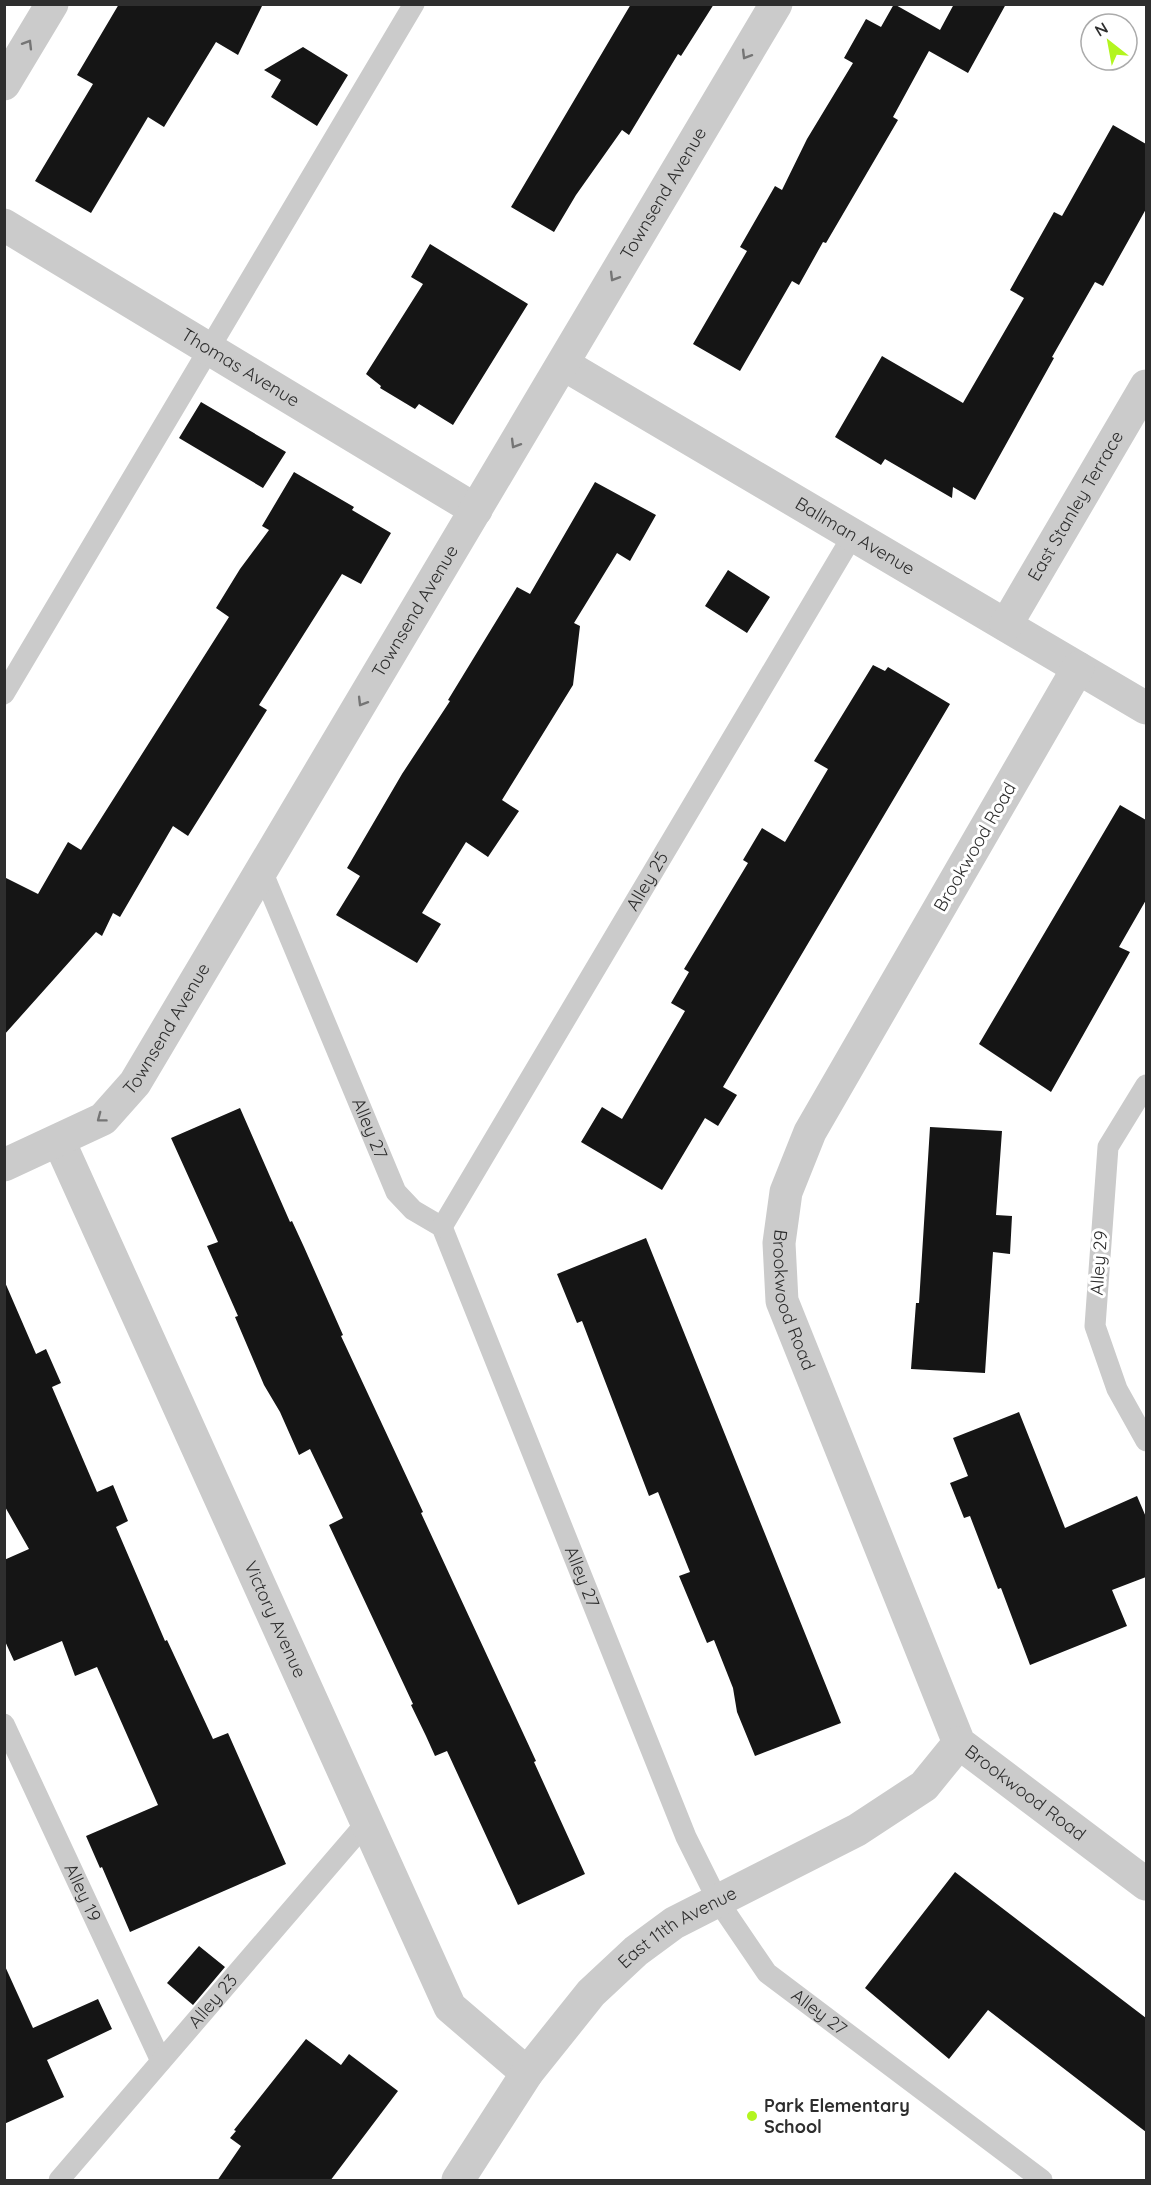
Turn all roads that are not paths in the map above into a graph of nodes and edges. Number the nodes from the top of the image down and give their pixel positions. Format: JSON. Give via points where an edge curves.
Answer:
{"nodes":[{"id":1,"x":52,"y":4,"type":"edge"},
{"id":2,"x":414,"y":4,"type":"edge"},
{"id":3,"x":776,"y":4,"type":"edge"},
{"id":4,"x":4,"y":84,"type":"edge"},
{"id":5,"x":4,"y":225,"type":"edge"},
{"id":6,"x":210,"y":350,"type":"junction"},
{"id":7,"x":563,"y":364,"type":"junction"},
{"id":8,"x":1146,"y":386,"type":"edge"},
{"id":9,"x":476,"y":510,"type":"junction"},
{"id":10,"x":852,"y":535,"type":"junction"},
{"id":11,"x":1006,"y":625,"type":"junction"},
{"id":12,"x":1078,"y":668,"type":"junction"},
{"id":13,"x":4,"y":694,"type":"edge"},
{"id":14,"x":1146,"y":708,"type":"edge"},
{"id":15,"x":262,"y":871,"type":"junction"},
{"id":16,"x":1146,"y":1085,"type":"edge"},
{"id":17,"x":59,"y":1141,"type":"junction"},
{"id":18,"x":4,"y":1165,"type":"edge"},
{"id":19,"x":442,"y":1227,"type":"junction"},
{"id":20,"x":1146,"y":1441,"type":"edge"},
{"id":21,"x":4,"y":1724,"type":"edge"},
{"id":22,"x":959,"y":1743,"type":"junction"},
{"id":23,"x":366,"y":1823,"type":"junction"},
{"id":24,"x":1146,"y":1884,"type":"edge"},
{"id":25,"x":718,"y":1901,"type":"junction"},
{"id":26,"x":161,"y":2061,"type":"junction"},
{"id":27,"x":527,"y":2073,"type":"junction"},
{"id":28,"x":59,"y":2181,"type":"edge"},
{"id":29,"x":458,"y":2181,"type":"edge"},
{"id":30,"x":1042,"y":2181,"type":"edge"}],
"edges":[{"from":4,"to":1,"type":"street","one_way":true},
{"from":2,"to":6,"type":"lane"},
{"from":3,"to":7,"type":"street","name":"Townsend Avenue","one_way":true},
{"from":5,"to":6,"type":"street","name":"Thomas Avenue"},
{"from":6,"to":9,"type":"street","name":"Thomas Avenue"},
{"from":6,"to":13,"type":"lane"},
{"from":7,"to":9,"type":"street","name":"Townsend Avenue","one_way":true},
{"from":7,"to":10,"type":"street","name":"Ballman Avenue"},
{"from":8,"to":11,"type":"street","name":"East Stanley Terrace"},
{"from":9,"to":15,"type":"street","name":"Townsend Avenue","one_way":true},
{"from":10,"to":11,"type":"street","name":"Ballman Avenue"},
{"from":10,"to":19,"type":"lane","name":"Alley 25"},
{"from":11,"to":12,"type":"street","name":"Ballman Avenue"},
{"from":12,"to":14,"type":"street","name":"Ballman Avenue"},
{"from":12,"to":22,"type":"street","name":"Brookwood Road","via":[[810,1132],[786,1192],[779,1243],[782,1301]]},
{"from":15,"to":17,"type":"street","name":"Townsend Avenue","one_way":true,"via":[[135,1083],[103,1119]]},
{"from":15,"to":19,"type":"lane","name":"Alley 27","via":[[396,1192],[413,1210]]},
{"from":16,"to":20,"type":"lane","name":"Alley 29","via":[[1108,1148],[1095,1326],[1116,1389]]},
{"from":17,"to":18,"type":"street","name":"Townsend Avenue"},
{"from":17,"to":23,"type":"street","name":"Victory Avenue"},
{"from":19,"to":25,"type":"lane","name":"Alley 27","via":[[686,1837]]},
{"from":21,"to":26,"type":"lane","name":"Alley 19"},
{"from":22,"to":24,"type":"street","name":"Brookwood Road"},
{"from":22,"to":25,"type":"street","name":"East 11th Avenue","via":[[924,1786],[857,1830]]},
{"from":23,"to":26,"type":"lane","name":"Alley 23"},
{"from":23,"to":27,"type":"street","name":"Victory Avenue","via":[[450,2007]]},
{"from":25,"to":27,"type":"street","name":"East 11th Avenue","via":[[674,1923],[636,1951],[591,1994]]},
{"from":25,"to":30,"type":"lane","name":"Alley 27","via":[[767,1973]]},
{"from":26,"to":28,"type":"lane","name":"Alley 23"},
{"from":27,"to":29,"type":"street","name":"East 11th Avenue"}]}
